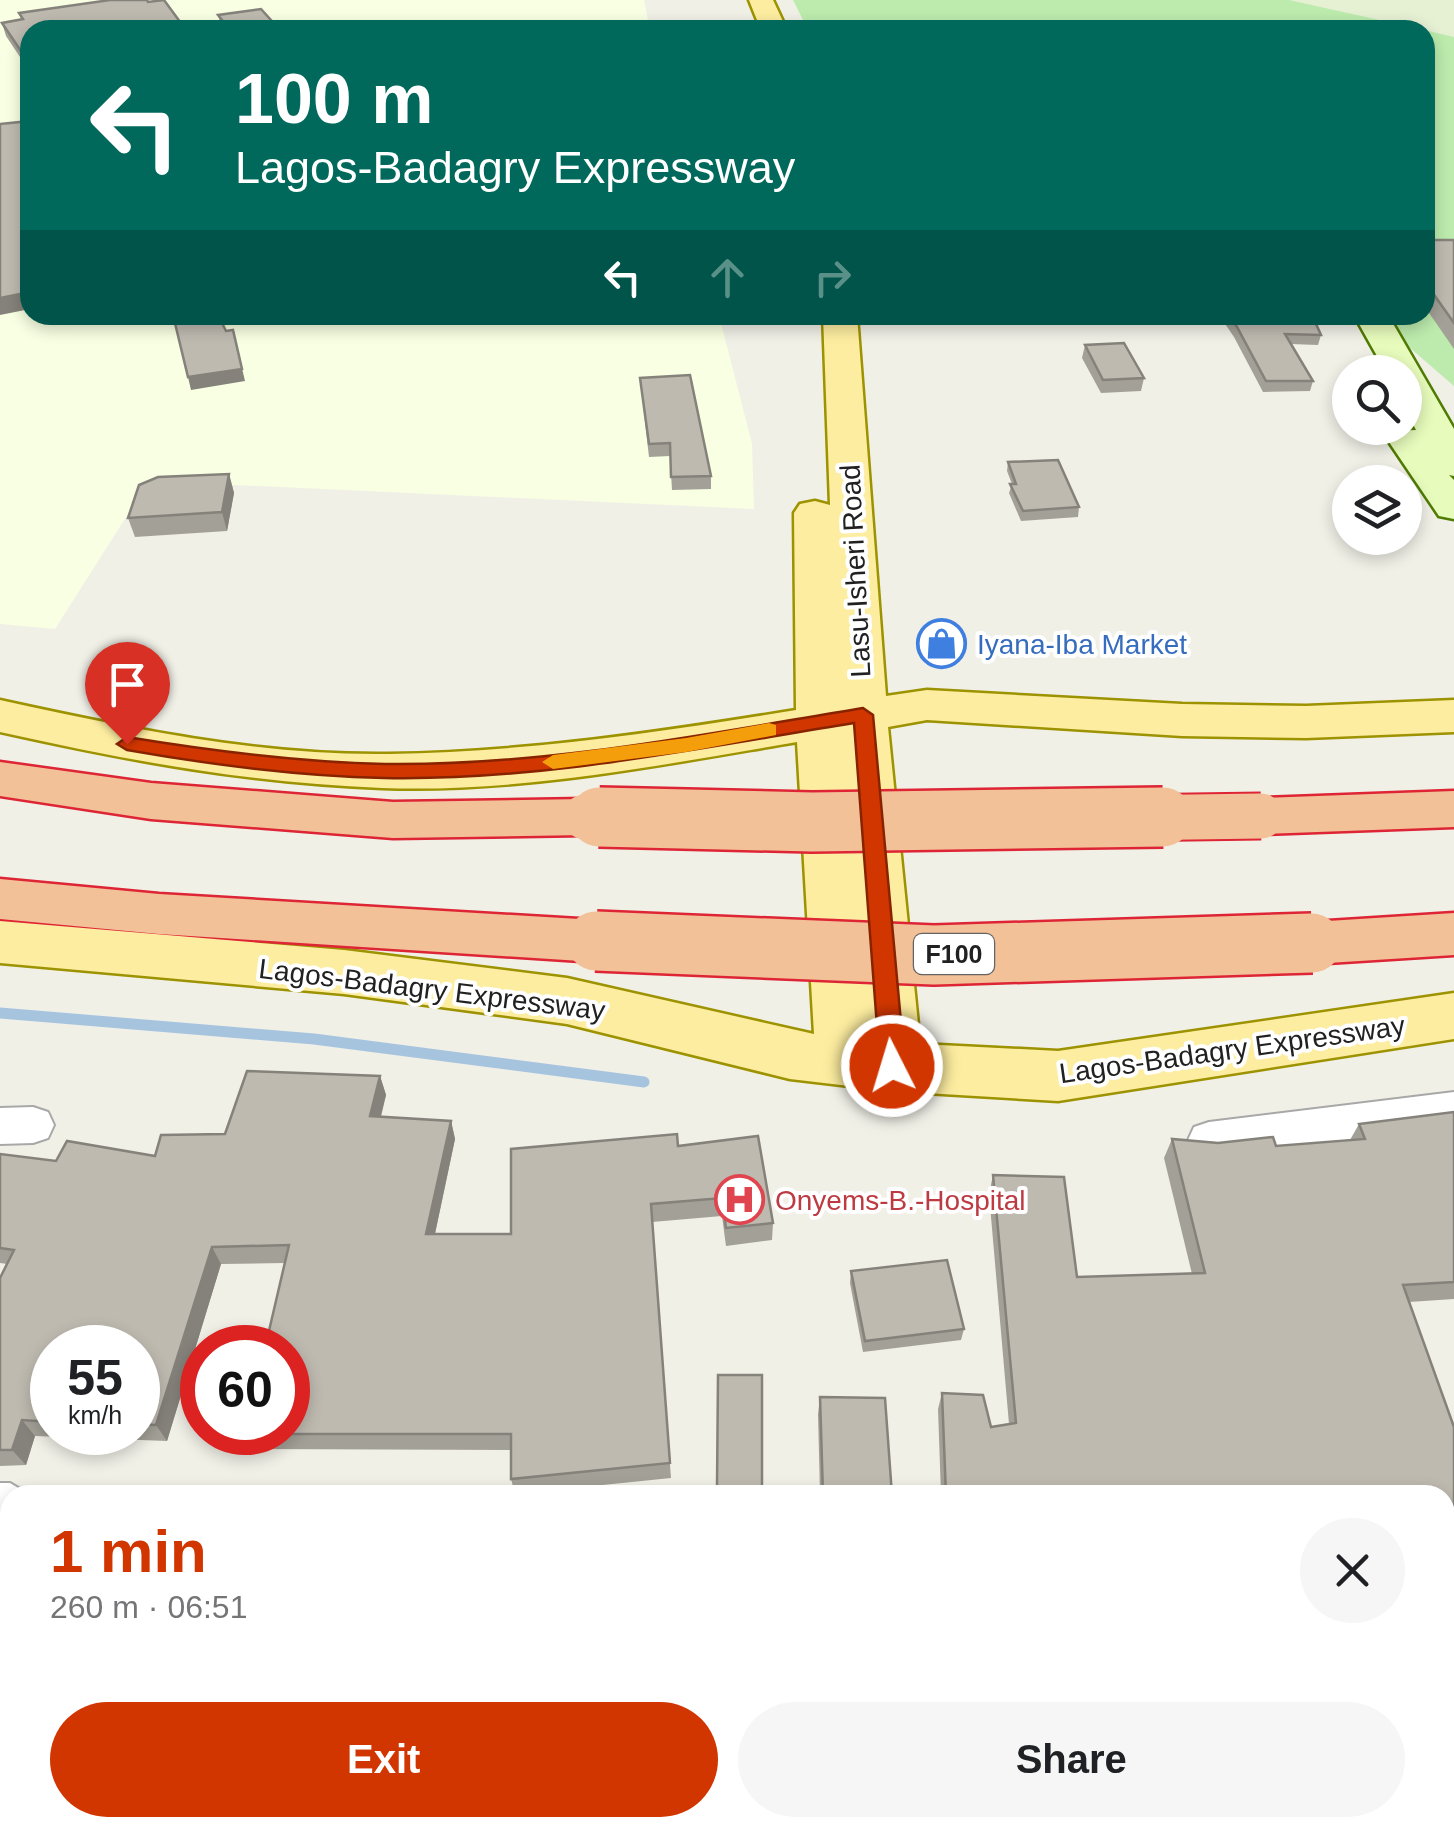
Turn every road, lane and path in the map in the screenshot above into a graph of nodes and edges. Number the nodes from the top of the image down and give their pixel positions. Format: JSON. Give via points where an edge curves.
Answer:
{"nodes":[{"id":1,"x":806,"y":325,"type":"edge"},
{"id":2,"x":840,"y":325,"type":"edge"},
{"id":3,"x":1342,"y":325,"type":"edge"},
{"id":4,"x":1377,"y":325,"type":"edge"},
{"id":5,"x":1358,"y":355,"type":"edge"},
{"id":6,"x":1393,"y":355,"type":"edge"},
{"id":7,"x":1422,"y":406,"type":"edge"},
{"id":8,"x":1410,"y":445,"type":"edge"},
{"id":9,"x":1454,"y":464,"type":"edge"},
{"id":10,"x":1454,"y":507,"type":"edge"},
{"id":11,"x":0,"y":716,"type":"edge"},
{"id":12,"x":1454,"y":716,"type":"edge"},
{"id":13,"x":842,"y":719,"type":"junction"},
{"id":14,"x":0,"y":779,"type":"edge"},
{"id":15,"x":1454,"y":809,"type":"edge"},
{"id":16,"x":0,"y":899,"type":"edge"},
{"id":17,"x":1454,"y":934,"type":"edge"},
{"id":18,"x":0,"y":942,"type":"edge"},
{"id":19,"x":1454,"y":1016,"type":"edge"},
{"id":20,"x":869,"y":1064,"type":"junction"},
{"id":21,"x":1454,"y":1109,"type":"edge"},
{"id":22,"x":1209,"y":1140,"type":"edge"}],
"edges":[{"from":1,"to":13,"type":"main road","name":"Lasu-Isheri Road"},
{"from":2,"to":13,"type":"main road","name":"Lasu-Isheri Road"},
{"from":3,"to":5,"type":"main road"},
{"from":4,"to":6,"type":"main road"},
{"from":7,"to":9,"type":"main road"},
{"from":8,"to":10,"type":"main road"},
{"from":11,"to":13,"type":"main road","via":[[231,761],[386,771],[528,764]]},
{"from":12,"to":13,"type":"main road","via":[[1182,720],[951,704]]},
{"from":13,"to":20,"type":"main road","name":"Lasu-Isheri Road"},
{"from":14,"to":15,"type":"highway","bridge":true,"via":[[151,801],[393,820],[831,822]]},
{"from":16,"to":17,"type":"highway","name":"Lagos-Badagry Expressway","number":"F100","bridge":true,"via":[[596,941],[934,955]]},
{"from":18,"to":20,"type":"main road","name":"Lagos-Badagry Expressway","via":[[344,972],[566,1001],[790,1056]]},
{"from":19,"to":20,"type":"main road","name":"Lagos-Badagry Expressway","via":[[1058,1076]]},
{"from":21,"to":22,"type":"street"}]}
